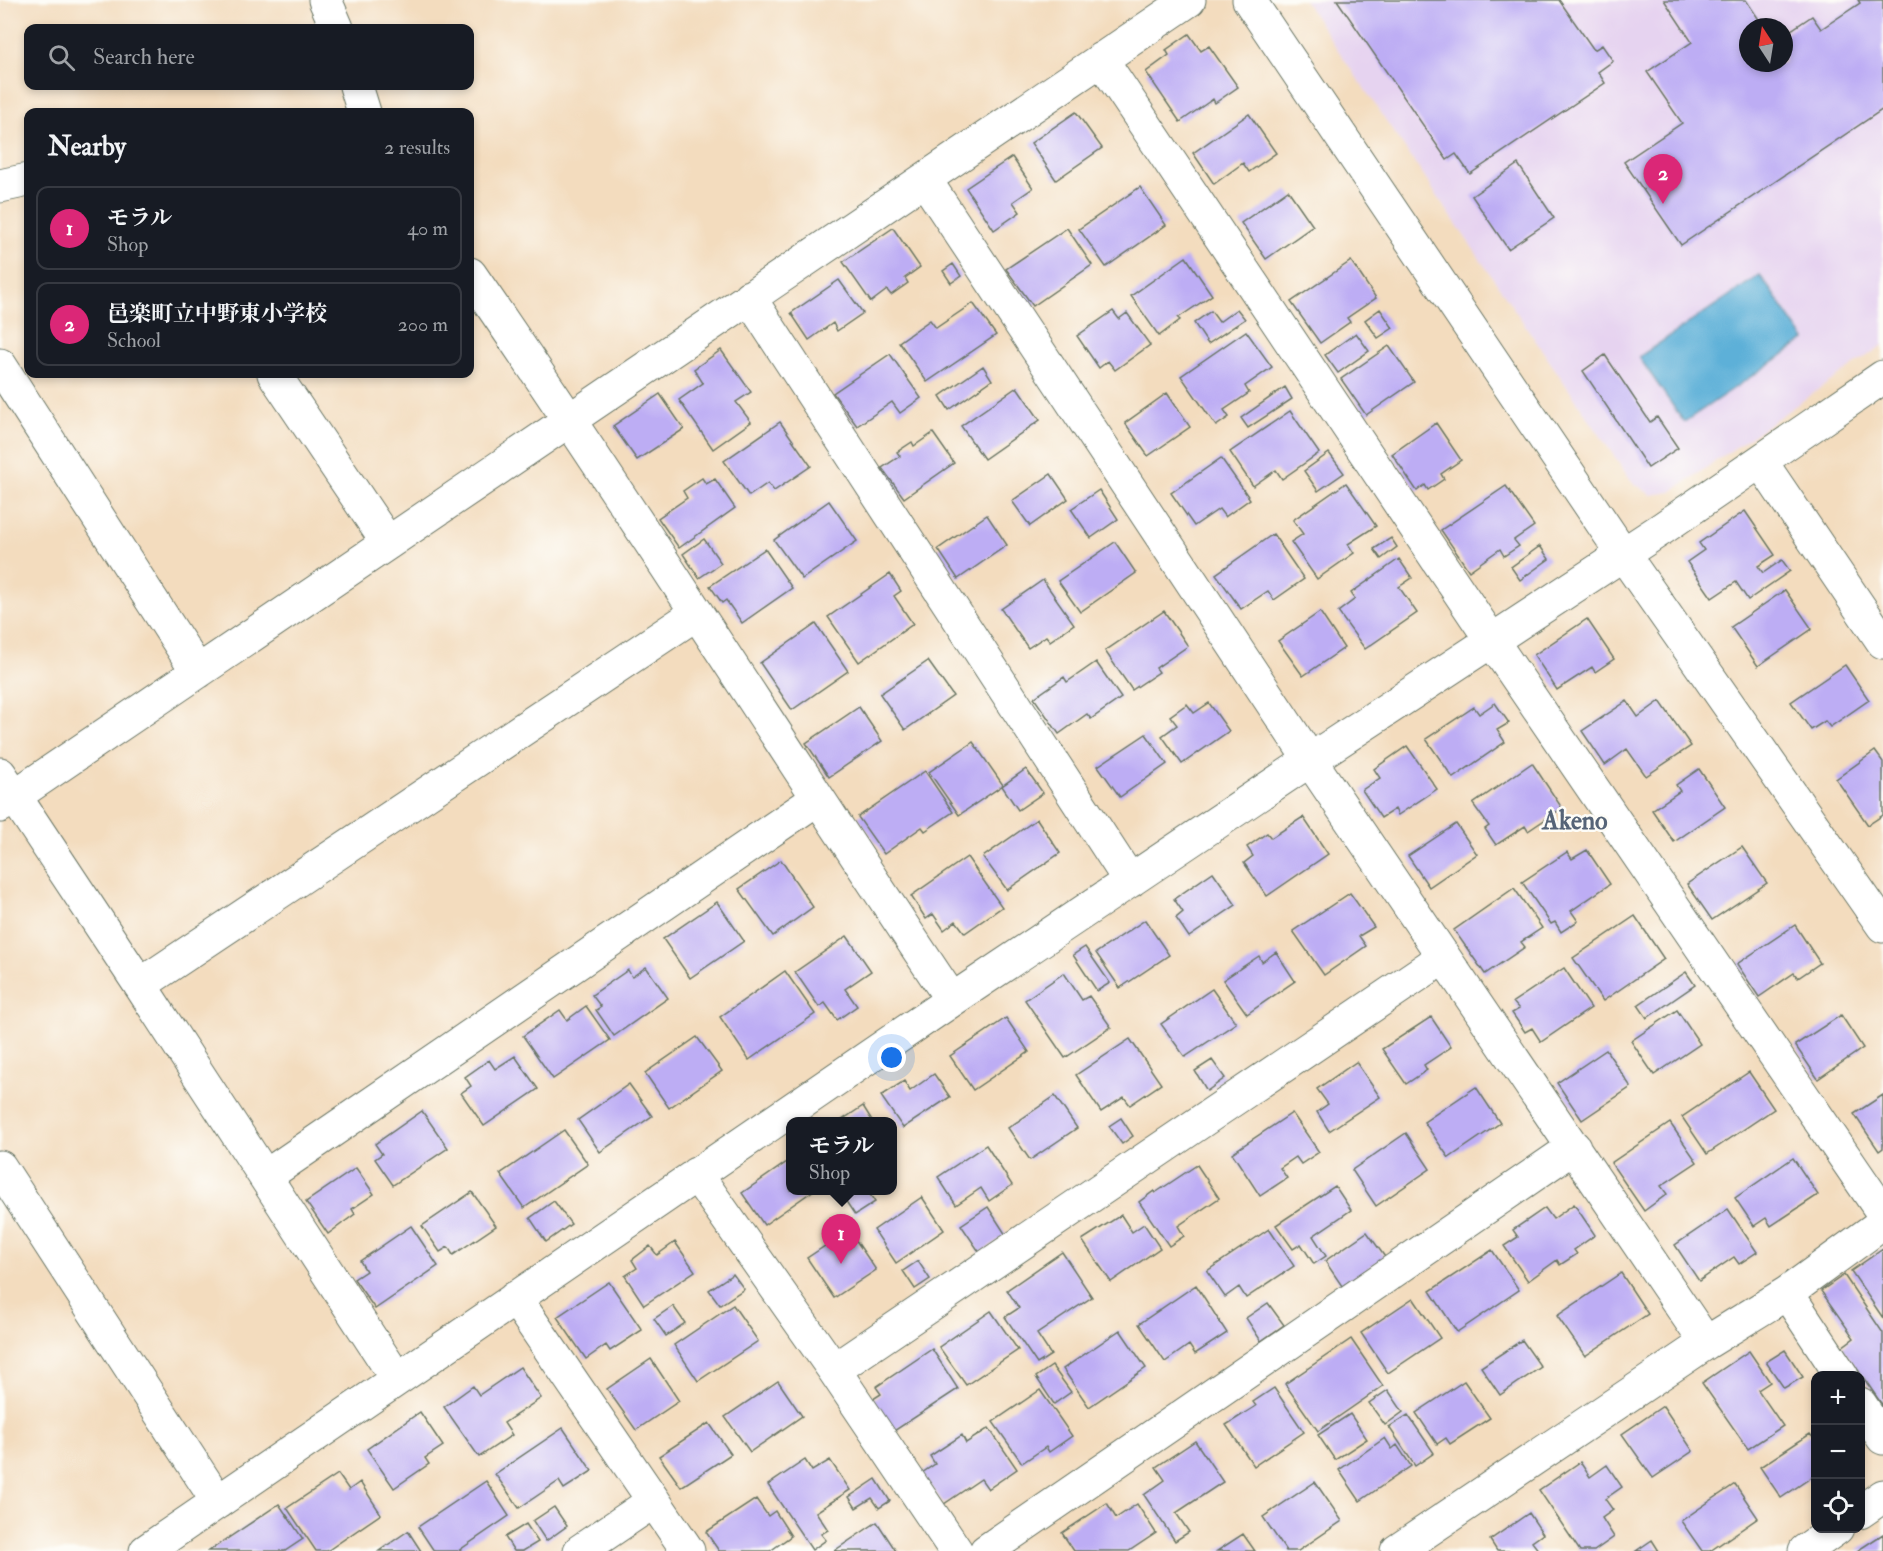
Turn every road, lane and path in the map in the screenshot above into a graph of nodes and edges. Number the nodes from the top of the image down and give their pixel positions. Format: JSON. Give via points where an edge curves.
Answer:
{"nodes":[{"id":1,"x":325,"y":0,"type":"edge"},
{"id":2,"x":1190,"y":0,"type":"edge"},
{"id":3,"x":1249,"y":0,"type":"edge"},
{"id":4,"x":335,"y":24,"type":"edge"},
{"id":5,"x":1101,"y":59,"type":"junction"},
{"id":6,"x":357,"y":90,"type":"edge"},
{"id":7,"x":363,"y":108,"type":"edge"},
{"id":8,"x":925,"y":180,"type":"junction"},
{"id":9,"x":24,"y":181,"type":"edge"},
{"id":10,"x":0,"y":186,"type":"edge"},
{"id":11,"x":474,"y":280,"type":"edge"},
{"id":12,"x":749,"y":297,"type":"junction"},
{"id":13,"x":0,"y":365,"type":"edge"},
{"id":14,"x":1883,"y":377,"type":"edge"},
{"id":15,"x":277,"y":378,"type":"edge"},
{"id":16,"x":569,"y":419,"type":"junction"},
{"id":17,"x":1761,"y":462,"type":"junction"},
{"id":18,"x":388,"y":543,"type":"junction"},
{"id":19,"x":1623,"y":554,"type":"junction"},
{"id":20,"x":698,"y":613,"type":"junction"},
{"id":21,"x":1492,"y":641,"type":"junction"},
{"id":22,"x":1883,"y":642,"type":"edge"},
{"id":23,"x":198,"y":672,"type":"junction"},
{"id":24,"x":1310,"y":760,"type":"junction"},
{"id":25,"x":5,"y":792,"type":"edge"},
{"id":26,"x":817,"y":799,"type":"junction"},
{"id":27,"x":1130,"y":881,"type":"junction"},
{"id":28,"x":1883,"y":926,"type":"edge"},
{"id":29,"x":1444,"y":957,"type":"junction"},
{"id":30,"x":141,"y":985,"type":"junction"},
{"id":31,"x":952,"y":1000,"type":"junction"},
{"id":32,"x":1574,"y":1147,"type":"junction"},
{"id":33,"x":0,"y":1167,"type":"edge"},
{"id":34,"x":696,"y":1174,"type":"junction"},
{"id":35,"x":266,"y":1176,"type":"junction"},
{"id":36,"x":1883,"y":1214,"type":"edge"},
{"id":37,"x":1883,"y":1223,"type":"edge"},
{"id":38,"x":1787,"y":1293,"type":"junction"},
{"id":39,"x":515,"y":1298,"type":"junction"},
{"id":40,"x":1706,"y":1342,"type":"junction"},
{"id":41,"x":834,"y":1370,"type":"junction"},
{"id":42,"x":1839,"y":1371,"type":"edge"},
{"id":43,"x":397,"y":1379,"type":"junction"},
{"id":44,"x":1865,"y":1411,"type":"edge"},
{"id":45,"x":1883,"y":1438,"type":"edge"},
{"id":46,"x":1883,"y":1496,"type":"edge"},
{"id":47,"x":654,"y":1501,"type":"junction"},
{"id":48,"x":218,"y":1502,"type":"junction"},
{"id":49,"x":1865,"y":1509,"type":"edge"},
{"id":50,"x":1830,"y":1533,"type":"edge"},
{"id":51,"x":146,"y":1551,"type":"edge"},
{"id":52,"x":580,"y":1551,"type":"edge"},
{"id":53,"x":688,"y":1551,"type":"edge"},
{"id":54,"x":956,"y":1551,"type":"edge"},
{"id":55,"x":986,"y":1551,"type":"edge"},
{"id":56,"x":1397,"y":1551,"type":"edge"},
{"id":57,"x":1805,"y":1551,"type":"edge"}],
"edges":[{"from":1,"to":4,"type":"street"},
{"from":2,"to":5,"type":"street"},
{"from":3,"to":19,"type":"street"},
{"from":5,"to":8,"type":"street"},
{"from":5,"to":21,"type":"street"},
{"from":6,"to":7,"type":"street"},
{"from":8,"to":12,"type":"street"},
{"from":8,"to":24,"type":"street"},
{"from":9,"to":10,"type":"street"},
{"from":11,"to":16,"type":"street"},
{"from":12,"to":16,"type":"street"},
{"from":12,"to":27,"type":"street"},
{"from":13,"to":23,"type":"street"},
{"from":14,"to":17,"type":"street"},
{"from":15,"to":18,"type":"street"},
{"from":16,"to":18,"type":"street"},
{"from":16,"to":20,"type":"street"},
{"from":17,"to":19,"type":"street"},
{"from":17,"to":22,"type":"street"},
{"from":18,"to":23,"type":"street"},
{"from":19,"to":21,"type":"street"},
{"from":19,"to":28,"type":"street"},
{"from":20,"to":26,"type":"street"},
{"from":20,"to":30,"type":"street"},
{"from":21,"to":24,"type":"street"},
{"from":21,"to":36,"type":"street"},
{"from":23,"to":25,"type":"street"},
{"from":24,"to":27,"type":"street"},
{"from":24,"to":29,"type":"street"},
{"from":25,"to":30,"type":"street"},
{"from":26,"to":31,"type":"street"},
{"from":26,"to":35,"type":"street"},
{"from":27,"to":31,"type":"street"},
{"from":29,"to":32,"type":"street"},
{"from":29,"to":41,"type":"street"},
{"from":30,"to":35,"type":"street"},
{"from":31,"to":34,"type":"street"},
{"from":32,"to":40,"type":"street"},
{"from":32,"to":55,"type":"street"},
{"from":33,"to":48,"type":"street"},
{"from":34,"to":39,"type":"street"},
{"from":34,"to":41,"type":"street"},
{"from":35,"to":43,"type":"street"},
{"from":37,"to":38,"type":"street"},
{"from":38,"to":40,"type":"street"},
{"from":38,"to":42,"type":"street"},
{"from":39,"to":43,"type":"street"},
{"from":39,"to":47,"type":"street"},
{"from":40,"to":56,"type":"street"},
{"from":41,"to":54,"type":"street"},
{"from":43,"to":48,"type":"street"},
{"from":44,"to":45,"type":"street"},
{"from":46,"to":49,"type":"street"},
{"from":47,"to":52,"type":"street"},
{"from":47,"to":53,"type":"street"},
{"from":48,"to":51,"type":"street"},
{"from":50,"to":57,"type":"street"}]}
